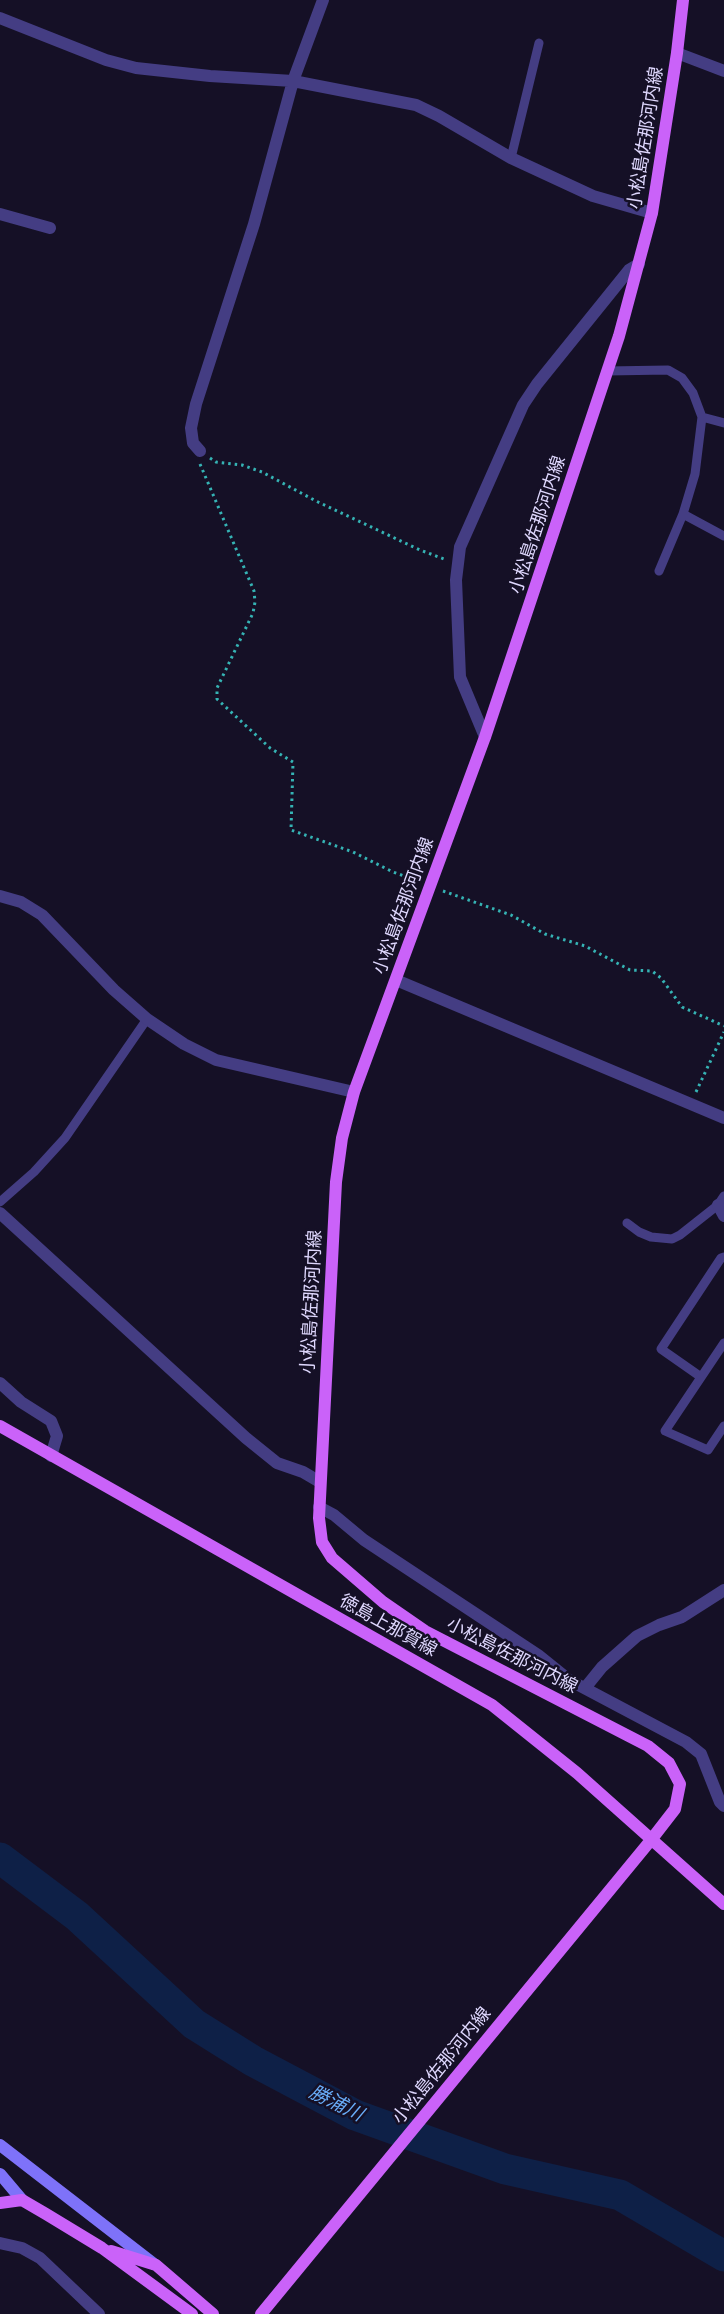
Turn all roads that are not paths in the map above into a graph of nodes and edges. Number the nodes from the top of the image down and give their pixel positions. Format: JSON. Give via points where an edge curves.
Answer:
{"nodes":[{"id":1,"x":323,"y":0,"type":"edge"},
{"id":2,"x":683,"y":0,"type":"edge"},
{"id":3,"x":0,"y":18,"type":"edge"},
{"id":4,"x":539,"y":43,"type":"dead end"},
{"id":5,"x":677,"y":53,"type":"junction"},
{"id":6,"x":724,"y":71,"type":"edge"},
{"id":7,"x":293,"y":81,"type":"junction"},
{"id":8,"x":511,"y":158,"type":"junction"},
{"id":9,"x":652,"y":213,"type":"junction"},
{"id":10,"x":0,"y":214,"type":"edge"},
{"id":11,"x":50,"y":228,"type":"dead end"},
{"id":12,"x":639,"y":264,"type":"junction"},
{"id":13,"x":607,"y":371,"type":"junction"},
{"id":14,"x":702,"y":417,"type":"junction"},
{"id":15,"x":724,"y":423,"type":"edge"},
{"id":16,"x":200,"y":451,"type":"road end"},
{"id":17,"x":683,"y":514,"type":"junction"},
{"id":18,"x":724,"y":536,"type":"edge"},
{"id":19,"x":659,"y":572,"type":"dead end"},
{"id":20,"x":485,"y":737,"type":"junction"},
{"id":21,"x":0,"y":896,"type":"edge"},
{"id":22,"x":396,"y":980,"type":"junction"},
{"id":23,"x":147,"y":1018,"type":"junction"},
{"id":24,"x":354,"y":1092,"type":"junction"},
{"id":25,"x":724,"y":1118,"type":"edge"},
{"id":26,"x":0,"y":1202,"type":"edge"},
{"id":27,"x":722,"y":1205,"type":"edge"},
{"id":28,"x":0,"y":1212,"type":"edge"},
{"id":29,"x":627,"y":1223,"type":"dead end"},
{"id":30,"x":724,"y":1257,"type":"edge"},
{"id":31,"x":724,"y":1342,"type":"edge"},
{"id":32,"x":701,"y":1377,"type":"junction"},
{"id":33,"x":0,"y":1383,"type":"edge"},
{"id":34,"x":0,"y":1426,"type":"edge"},
{"id":35,"x":724,"y":1426,"type":"edge"},
{"id":36,"x":51,"y":1456,"type":"junction"},
{"id":37,"x":320,"y":1482,"type":"junction"},
{"id":38,"x":319,"y":1507,"type":"junction"},
{"id":39,"x":724,"y":1590,"type":"edge"},
{"id":40,"x":585,"y":1688,"type":"junction"},
{"id":41,"x":724,"y":1806,"type":"edge"},
{"id":42,"x":651,"y":1840,"type":"junction"},
{"id":43,"x":724,"y":1904,"type":"edge"},
{"id":44,"x":0,"y":2145,"type":"edge"},
{"id":45,"x":0,"y":2174,"type":"edge"},
{"id":46,"x":0,"y":2185,"type":"edge"},
{"id":47,"x":22,"y":2200,"type":"junction"},
{"id":48,"x":0,"y":2203,"type":"edge"},
{"id":49,"x":0,"y":2243,"type":"edge"},
{"id":50,"x":102,"y":2248,"type":"junction"},
{"id":51,"x":156,"y":2265,"type":"junction"},
{"id":52,"x":99,"y":2314,"type":"edge"},
{"id":53,"x":192,"y":2314,"type":"edge"},
{"id":54,"x":213,"y":2314,"type":"edge"},
{"id":55,"x":261,"y":2314,"type":"edge"}],
"edges":[{"from":1,"to":7,"type":"street"},
{"from":2,"to":5,"type":"main road","name":"小松島佐那河内線"},
{"from":3,"to":7,"type":"street","via":[[106,60],[136,68]]},
{"from":4,"to":8,"type":"lane"},
{"from":5,"to":6,"type":"street"},
{"from":5,"to":9,"type":"main road","name":"小松島佐那河内線"},
{"from":7,"to":8,"type":"street","via":[[416,105]]},
{"from":7,"to":16,"type":"street","via":[[257,215],[196,404],[191,428],[194,443]]},
{"from":8,"to":9,"type":"street","via":[[593,196]]},
{"from":9,"to":12,"type":"main road","name":"小松島佐那河内線"},
{"from":10,"to":11,"type":"street"},
{"from":12,"to":13,"type":"main road","name":"小松島佐那河内線"},
{"from":12,"to":20,"type":"street","via":[[629,270],[523,405],[460,547],[456,563],[460,677]]},
{"from":13,"to":14,"type":"lane","via":[[668,370],[682,378],[693,393]]},
{"from":13,"to":20,"type":"main road","name":"小松島佐那河内線"},
{"from":14,"to":15,"type":"lane"},
{"from":14,"to":17,"type":"lane","via":[[695,474]]},
{"from":17,"to":18,"type":"lane"},
{"from":17,"to":19,"type":"lane"},
{"from":20,"to":22,"type":"main road","name":"小松島佐那河内線"},
{"from":21,"to":23,"type":"street","via":[[21,902],[42,915],[114,990]]},
{"from":22,"to":24,"type":"main road","name":"小松島佐那河内線"},
{"from":22,"to":25,"type":"street"},
{"from":23,"to":24,"type":"street","via":[[184,1044],[216,1060]]},
{"from":23,"to":26,"type":"lane","via":[[66,1138]]},
{"from":24,"to":37,"type":"main road","name":"小松島佐那河内線","via":[[342,1138],[336,1182]]},
{"from":27,"to":29,"type":"lane","via":[[672,1239],[651,1237]]},
{"from":28,"to":37,"type":"street","via":[[246,1438],[277,1463]]},
{"from":30,"to":32,"type":"lane","via":[[661,1349]]},
{"from":31,"to":32,"type":"lane"},
{"from":32,"to":35,"type":"lane","via":[[665,1432],[708,1450]]},
{"from":33,"to":36,"type":"street","via":[[50,1421],[57,1436]]},
{"from":34,"to":36,"type":"main road","name":"徳島上那賀線"},
{"from":36,"to":42,"type":"main road","name":"徳島上那賀線","via":[[492,1704],[555,1754]]},
{"from":37,"to":38,"type":"main road","name":"小松島佐那河内線"},
{"from":38,"to":40,"type":"street"},
{"from":38,"to":42,"type":"main road","name":"小松島佐那河内線","via":[[322,1542],[332,1558],[383,1602],[425,1630],[648,1746],[669,1763],[680,1784],[675,1809]]},
{"from":39,"to":40,"type":"street","via":[[682,1617],[637,1636],[602,1667]]},
{"from":40,"to":41,"type":"street","via":[[686,1742],[701,1754]]},
{"from":42,"to":43,"type":"main road","name":"徳島上那賀線"},
{"from":42,"to":55,"type":"main road","name":"小松島佐那河内線"},
{"from":44,"to":51,"type":"street"},
{"from":45,"to":47,"type":"street"},
{"from":46,"to":47,"type":"street"},
{"from":47,"to":48,"type":"main road"},
{"from":47,"to":50,"type":"main road"},
{"from":49,"to":52,"type":"street","via":[[22,2248],[40,2258]]},
{"from":50,"to":51,"type":"main road"},
{"from":50,"to":53,"type":"main road"},
{"from":51,"to":54,"type":"main road"}]}
